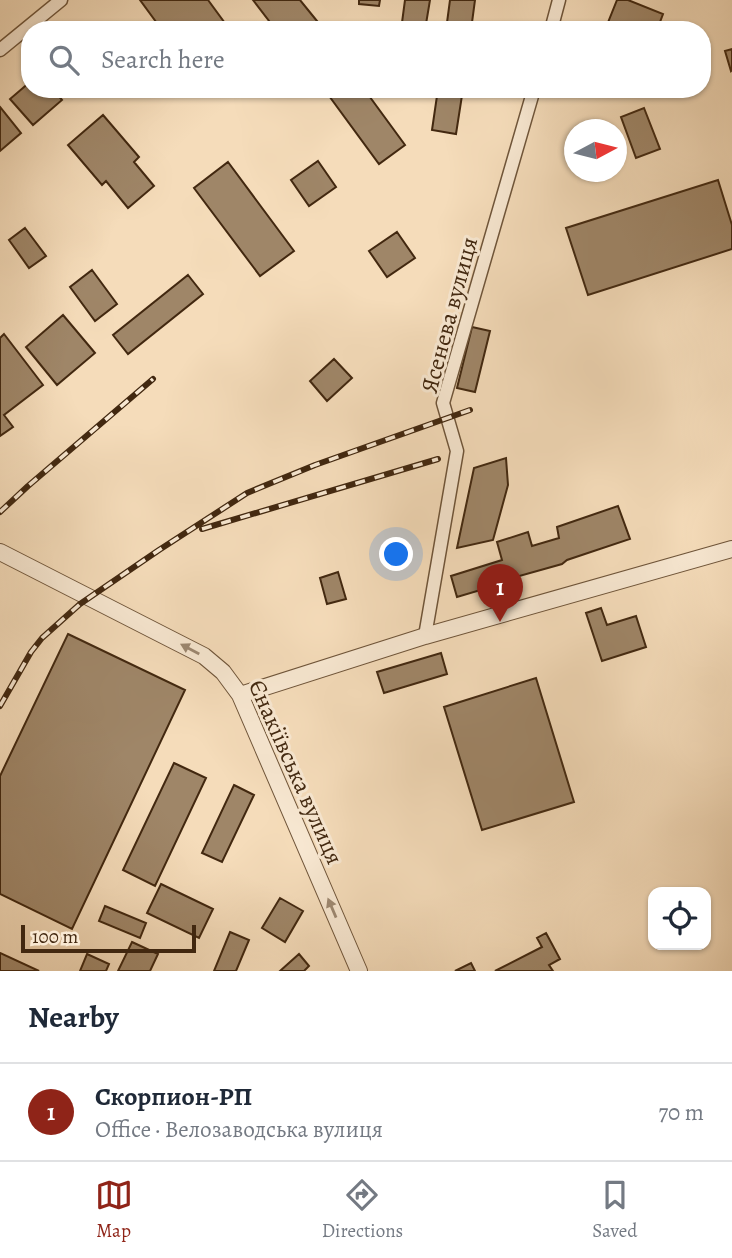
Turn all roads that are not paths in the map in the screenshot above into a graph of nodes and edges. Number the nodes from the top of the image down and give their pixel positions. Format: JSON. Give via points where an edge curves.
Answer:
{"nodes":[{"id":1,"x":61,"y":0,"type":"edge"},
{"id":2,"x":559,"y":0,"type":"edge"},
{"id":3,"x":35,"y":21,"type":"edge"},
{"id":4,"x":553,"y":21,"type":"edge"},
{"id":5,"x":21,"y":33,"type":"edge"},
{"id":6,"x":0,"y":50,"type":"edge"},
{"id":7,"x":531,"y":98,"type":"edge"},
{"id":8,"x":732,"y":549,"type":"edge"},
{"id":9,"x":0,"y":552,"type":"edge"},
{"id":10,"x":425,"y":636,"type":"junction"},
{"id":11,"x":240,"y":695,"type":"junction"},
{"id":12,"x":359,"y":971,"type":"edge"}],
"edges":[{"from":1,"to":3,"type":"street"},
{"from":2,"to":4,"type":"street"},
{"from":5,"to":6,"type":"street"},
{"from":7,"to":10,"type":"street","name":"Ясенева вулиця","via":[[443,403],[457,451]]},
{"from":8,"to":10,"type":"street"},
{"from":11,"to":9,"type":"street","name":"Єнакіївська вулиця","one_way":true,"via":[[204,656]]},
{"from":10,"to":11,"type":"street"},
{"from":12,"to":11,"type":"street","name":"Єнакіївська вулиця","one_way":true}]}
